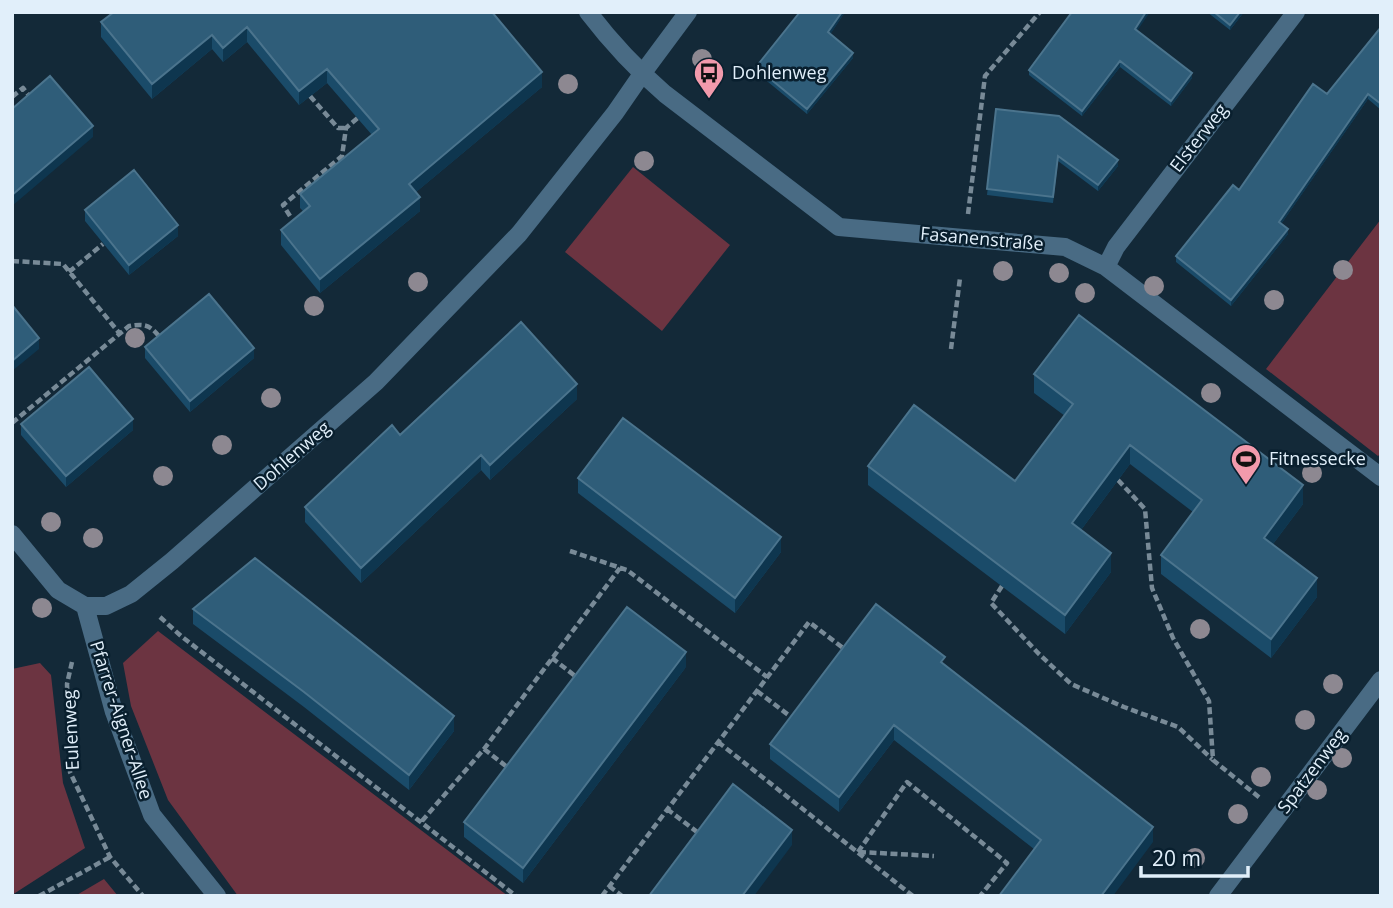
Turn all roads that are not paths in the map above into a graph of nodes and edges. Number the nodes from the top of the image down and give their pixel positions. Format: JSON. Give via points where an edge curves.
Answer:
{"nodes":[{"id":1,"x":588,"y":12,"type":"edge"},
{"id":2,"x":688,"y":12,"type":"edge"},
{"id":3,"x":1296,"y":12,"type":"edge"},
{"id":4,"x":642,"y":74,"type":"junction"},
{"id":5,"x":1106,"y":267,"type":"junction"},
{"id":6,"x":1380,"y":476,"type":"edge"},
{"id":7,"x":12,"y":534,"type":"edge"},
{"id":8,"x":85,"y":606,"type":"junction"},
{"id":9,"x":1381,"y":680,"type":"edge"},
{"id":10,"x":217,"y":896,"type":"edge"},
{"id":11,"x":1218,"y":896,"type":"edge"}],
"edges":[{"from":1,"to":4,"type":"street","name":"Fasanenstraße"},
{"from":2,"to":4,"type":"street","name":"Dohlenweg"},
{"from":3,"to":5,"type":"street","name":"Elsterweg","via":[[1115,247]]},
{"from":4,"to":5,"type":"street","name":"Fasanenstraße","via":[[839,227],[1065,247]]},
{"from":4,"to":8,"type":"street","name":"Dohlenweg","via":[[519,234],[376,382],[131,594],[106,606]]},
{"from":5,"to":6,"type":"street","name":"Fasanenstraße"},
{"from":7,"to":8,"type":"street","via":[[58,590]]},
{"from":8,"to":10,"type":"street","name":"Pfarrer-Aigner-Allee","via":[[114,712],[152,815]]},
{"from":9,"to":11,"type":"street","name":"Spatzenweg"}]}
